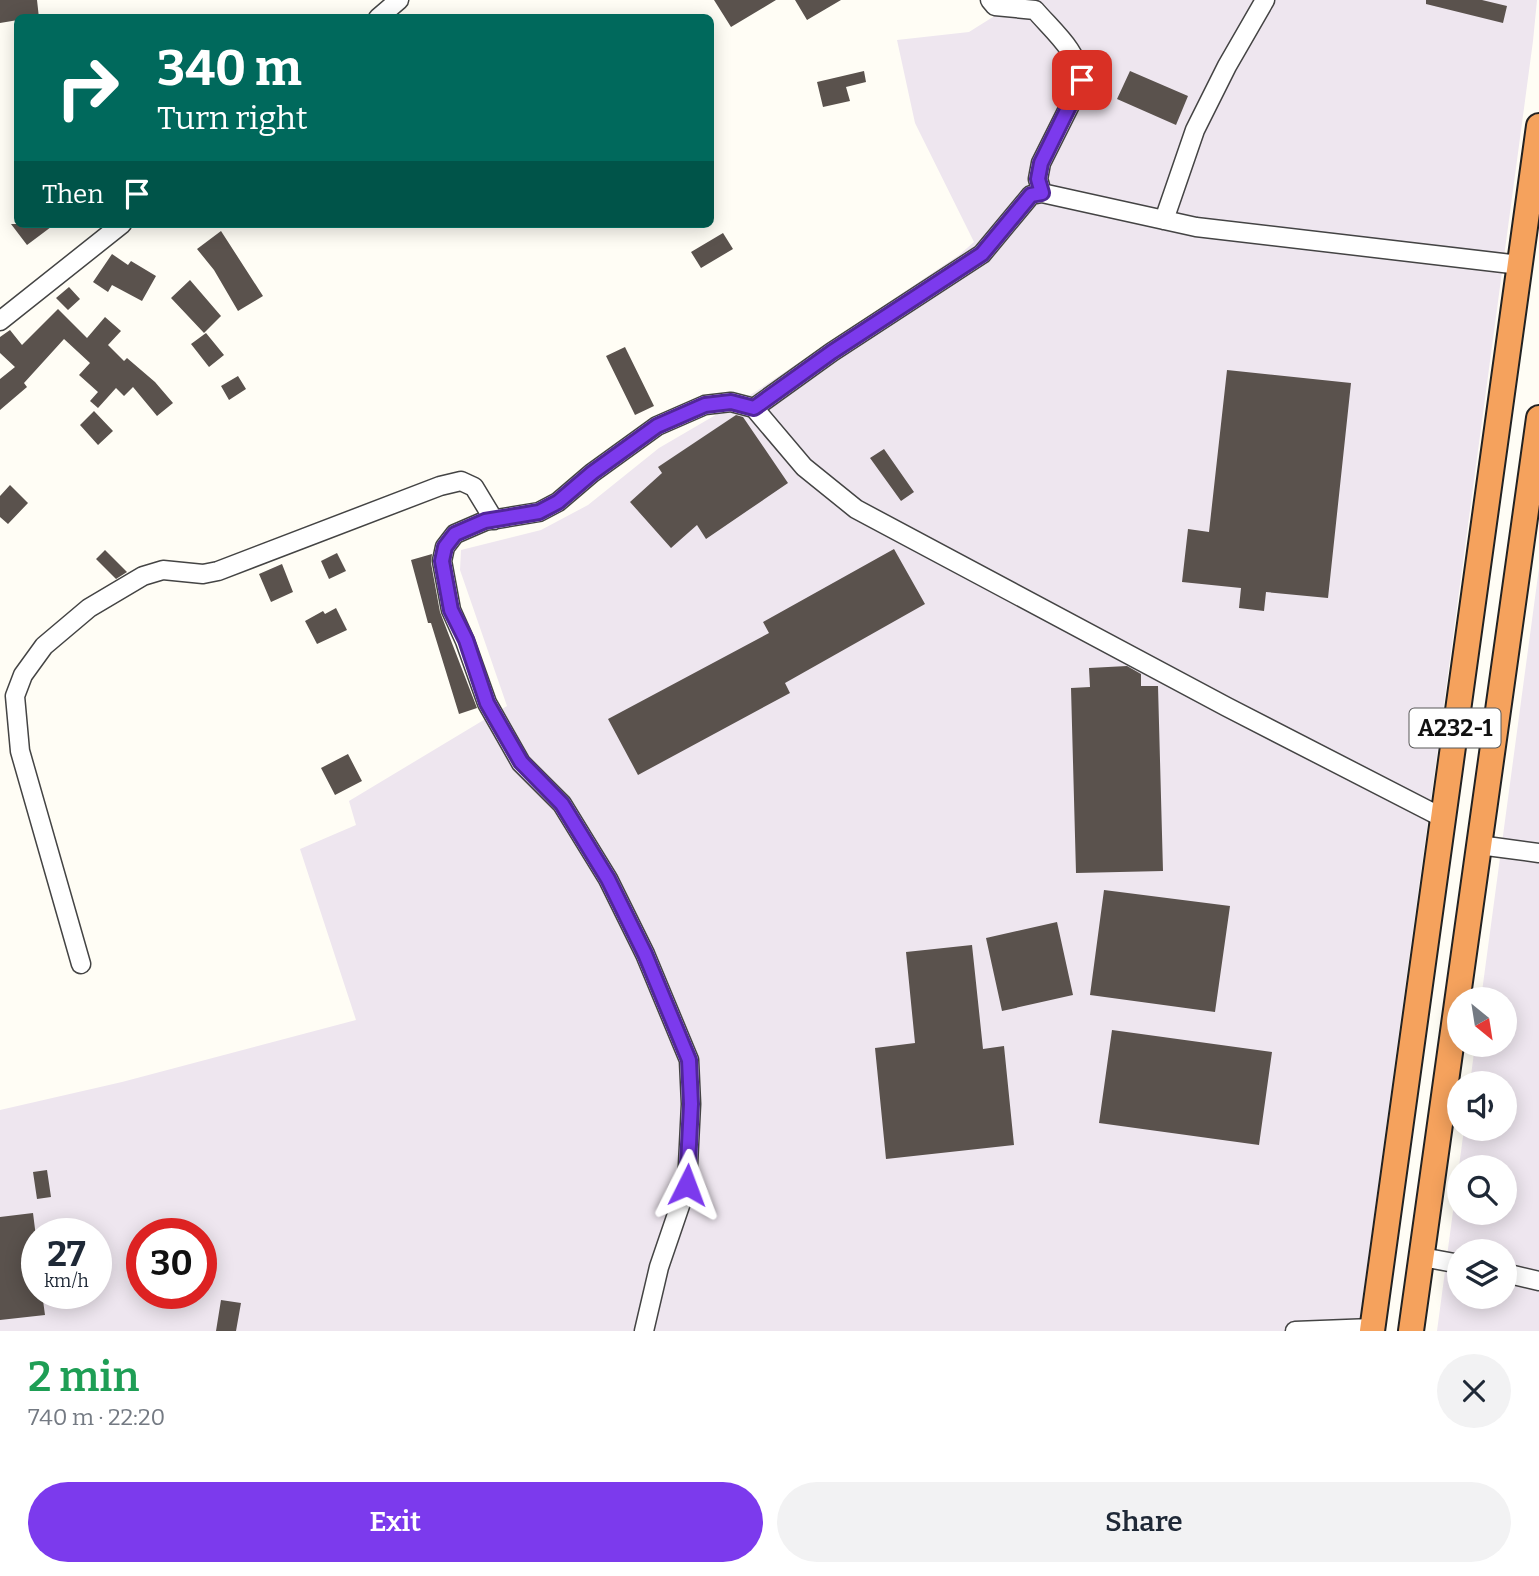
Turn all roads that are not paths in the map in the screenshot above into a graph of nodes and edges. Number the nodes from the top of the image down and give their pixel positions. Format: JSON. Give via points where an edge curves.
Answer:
{"nodes":[{"id":1,"x":399,"y":0,"type":"edge"},
{"id":2,"x":990,"y":0,"type":"edge"},
{"id":3,"x":1265,"y":0,"type":"edge"},
{"id":4,"x":383,"y":14,"type":"edge"},
{"id":5,"x":1539,"y":126,"type":"edge"},
{"id":6,"x":1042,"y":193,"type":"junction"},
{"id":7,"x":1164,"y":220,"type":"junction"},
{"id":8,"x":117,"y":228,"type":"edge"},
{"id":9,"x":1520,"y":265,"type":"junction"},
{"id":10,"x":0,"y":321,"type":"edge"},
{"id":11,"x":754,"y":408,"type":"junction"},
{"id":12,"x":1539,"y":418,"type":"edge"},
{"id":13,"x":494,"y":520,"type":"junction"},
{"id":14,"x":1443,"y":818,"type":"junction"},
{"id":15,"x":1479,"y":845,"type":"junction"},
{"id":16,"x":1539,"y":853,"type":"edge"},
{"id":17,"x":81,"y":964,"type":"dead end"},
{"id":18,"x":1422,"y":1257,"type":"junction"},
{"id":19,"x":1447,"y":1262,"type":"edge"},
{"id":20,"x":1517,"y":1276,"type":"edge"},
{"id":21,"x":1539,"y":1281,"type":"edge"},
{"id":22,"x":1372,"y":1330,"type":"edge"},
{"id":23,"x":644,"y":1331,"type":"edge"},
{"id":24,"x":1295,"y":1331,"type":"edge"},
{"id":25,"x":1411,"y":1331,"type":"edge"}],
"edges":[{"from":1,"to":4,"type":"street"},
{"from":2,"to":6,"type":"street","via":[[995,6],[1035,10],[1080,66],[1082,80],[1041,163],[1038,179]]},
{"from":3,"to":7,"type":"street","via":[[1195,130]]},
{"from":5,"to":9,"type":"highway","number":"A232-1"},
{"from":6,"to":7,"type":"street"},
{"from":6,"to":11,"type":"street","via":[[1031,195],[982,254]]},
{"from":7,"to":9,"type":"street"},
{"from":8,"to":10,"type":"street"},
{"from":9,"to":14,"type":"highway","number":"A232-1"},
{"from":11,"to":13,"type":"street","via":[[731,402],[705,405],[657,426],[558,502],[539,512]]},
{"from":11,"to":14,"type":"street","via":[[804,467],[856,509]]},
{"from":12,"to":15,"type":"highway","number":"A232-1"},
{"from":13,"to":17,"type":"street","via":[[474,487],[461,481],[440,486],[218,571],[163,570],[143,576],[89,608],[44,646],[23,675],[15,696],[20,751]]},
{"from":13,"to":23,"type":"street","via":[[455,534],[445,547],[442,561],[451,610],[505,737],[521,762],[562,804],[608,879],[689,1060],[687,1185],[659,1267]]},
{"from":14,"to":22,"type":"highway","number":"A232-1"},
{"from":15,"to":16,"type":"street"},
{"from":15,"to":18,"type":"highway","number":"A232-1"},
{"from":18,"to":19,"type":"street"},
{"from":18,"to":25,"type":"highway","number":"A232-1"},
{"from":20,"to":21,"type":"street"},
{"from":22,"to":24,"type":"street"}]}
